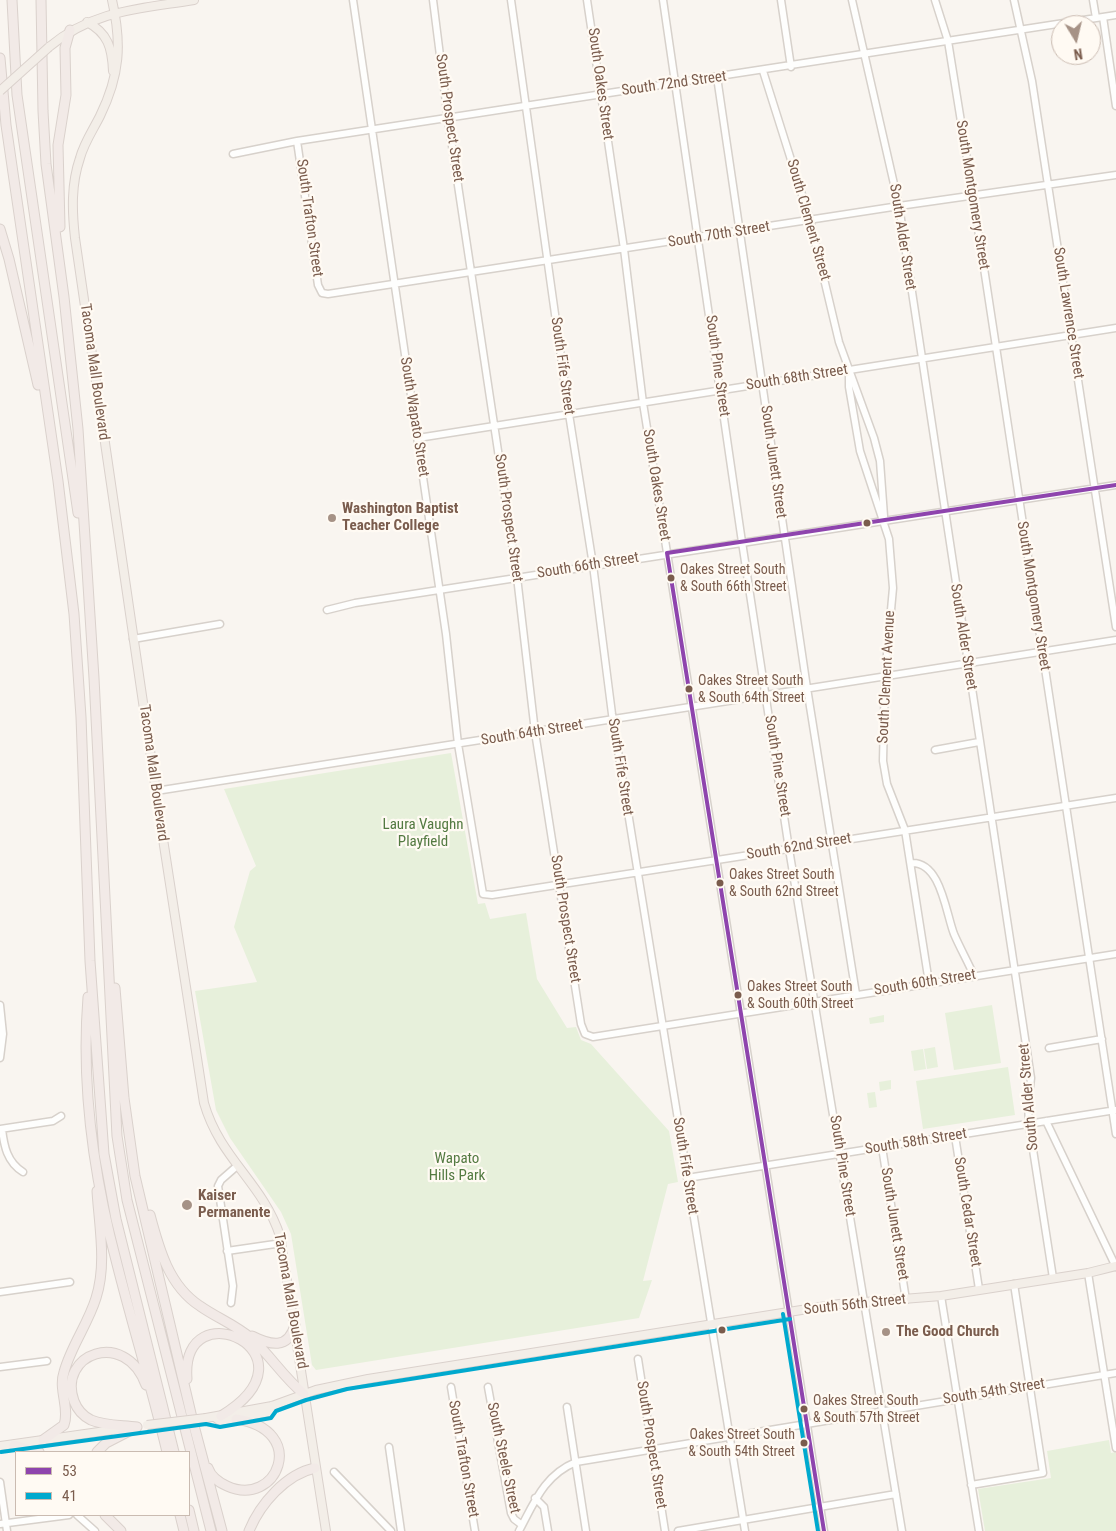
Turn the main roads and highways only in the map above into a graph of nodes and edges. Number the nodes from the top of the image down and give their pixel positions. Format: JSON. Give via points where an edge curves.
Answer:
{"nodes":[{"id":1,"x":12,"y":0,"type":"edge"},
{"id":2,"x":41,"y":0,"type":"edge"},
{"id":3,"x":112,"y":0,"type":"edge"},
{"id":4,"x":194,"y":0,"type":"edge"},
{"id":5,"x":115,"y":12,"type":"junction"},
{"id":6,"x":86,"y":22,"type":"junction"},
{"id":7,"x":70,"y":30,"type":"junction"},
{"id":8,"x":0,"y":58,"type":"edge"},
{"id":9,"x":113,"y":80,"type":"junction"},
{"id":10,"x":0,"y":91,"type":"edge"},
{"id":11,"x":0,"y":229,"type":"edge"},
{"id":12,"x":64,"y":297,"type":"junction"},
{"id":13,"x":53,"y":448,"type":"junction"},
{"id":14,"x":89,"y":612,"type":"junction"},
{"id":15,"x":102,"y":836,"type":"junction"},
{"id":16,"x":90,"y":961,"type":"junction"},
{"id":17,"x":125,"y":1110,"type":"junction"},
{"id":18,"x":95,"y":1155,"type":"junction"},
{"id":19,"x":1116,"y":1267,"type":"edge"},
{"id":20,"x":228,"y":1322,"type":"junction"},
{"id":21,"x":295,"y":1325,"type":"junction"},
{"id":22,"x":304,"y":1394,"type":"junction"},
{"id":23,"x":272,"y":1406,"type":"junction"},
{"id":24,"x":190,"y":1409,"type":"junction"},
{"id":25,"x":219,"y":1417,"type":"junction"},
{"id":26,"x":158,"y":1418,"type":"junction"},
{"id":27,"x":236,"y":1419,"type":"junction"},
{"id":28,"x":193,"y":1422,"type":"junction"},
{"id":29,"x":137,"y":1426,"type":"junction"},
{"id":30,"x":43,"y":1440,"type":"junction"},
{"id":31,"x":14,"y":1444,"type":"junction"},
{"id":32,"x":0,"y":1446,"type":"edge"},
{"id":33,"x":36,"y":1451,"type":"edge"},
{"id":34,"x":98,"y":1451,"type":"edge"},
{"id":35,"x":165,"y":1451,"type":"edge"},
{"id":36,"x":174,"y":1451,"type":"edge"},
{"id":37,"x":316,"y":1468,"type":"junction"},
{"id":38,"x":190,"y":1514,"type":"edge"},
{"id":39,"x":107,"y":1516,"type":"edge"},
{"id":40,"x":180,"y":1516,"type":"edge"},
{"id":41,"x":121,"y":1531,"type":"edge"},
{"id":42,"x":184,"y":1531,"type":"edge"},
{"id":43,"x":194,"y":1531,"type":"edge"},
{"id":44,"x":211,"y":1531,"type":"edge"},
{"id":45,"x":222,"y":1531,"type":"edge"},
{"id":46,"x":249,"y":1531,"type":"edge"},
{"id":47,"x":326,"y":1531,"type":"edge"}],
"edges":[{"from":1,"to":14,"type":"highway","via":[[17,95],[74,485]]},
{"from":2,"to":12,"type":"highway","via":[[45,146]]},
{"from":3,"to":5,"type":"main road","name":"Tacoma Mall Boulevard"},
{"from":4,"to":5,"type":"main road"},
{"from":5,"to":6,"type":"main road"},
{"from":5,"to":9,"type":"main road","name":"Tacoma Mall Boulevard","via":[[119,43]]},
{"from":6,"to":7,"type":"main road"},
{"from":6,"to":9,"type":"main road","via":[[107,38]]},
{"from":7,"to":10,"type":"main road","bridge":true},
{"from":7,"to":12,"type":"highway","via":[[65,48],[66,95],[58,163]]},
{"from":8,"to":13,"type":"highway","via":[[12,174]]},
{"from":9,"to":21,"type":"main road","name":"Tacoma Mall Boulevard","via":[[79,159],[73,209],[133,639],[204,1104],[217,1137],[266,1205],[282,1242]]},
{"from":11,"to":13,"type":"highway","via":[[10,259]]},
{"from":12,"to":14,"type":"highway","via":[[78,429]]},
{"from":13,"to":16,"type":"highway","via":[[69,563],[79,676]]},
{"from":14,"to":15,"type":"highway"},
{"from":15,"to":17,"type":"highway"},
{"from":15,"to":44,"type":"highway","via":[[114,1092],[122,1170]]},
{"from":16,"to":18,"type":"highway","via":[[85,1033]]},
{"from":16,"to":36,"type":"highway","via":[[104,1154],[116,1219]]},
{"from":17,"to":20,"type":"highway","via":[[152,1223],[170,1273],[182,1292]]},
{"from":17,"to":24,"type":"highway","via":[[138,1194]]},
{"from":18,"to":26,"type":"highway","via":[[117,1264]]},
{"from":18,"to":30,"type":"highway","via":[[101,1262],[99,1288],[64,1372],[64,1425]]},
{"from":19,"to":22,"type":"main road","name":"South 56th Street","via":[[940,1296],[864,1302],[711,1325],[362,1380]]},
{"from":20,"to":21,"type":"highway","via":[[257,1338],[275,1343],[291,1337]]},
{"from":20,"to":22,"type":"highway","via":[[255,1342]]},
{"from":21,"to":22,"type":"main road","name":"Tacoma Mall Boulevard"},
{"from":22,"to":23,"type":"main road","name":"South 56th Street"},
{"from":22,"to":37,"type":"main road","name":"Tacoma Mall Boulevard"},
{"from":23,"to":25,"type":"main road","name":"South 56th Street"},
{"from":23,"to":27,"type":"main road","name":"South 56th Street","via":[[270,1412]]},
{"from":24,"to":25,"type":"highway","via":[[187,1369],[193,1348],[207,1336],[228,1334],[250,1346],[258,1372],[249,1394]]},
{"from":24,"to":28,"type":"highway"},
{"from":25,"to":27,"type":"main road","name":"South 56th Street","via":[[220,1421]]},
{"from":25,"to":29,"type":"main road","name":"South 56th Street","bridge":true},
{"from":26,"to":29,"type":"highway","via":[[145,1381],[130,1360],[111,1352],[86,1359],[76,1371],[72,1386],[72,1397],[79,1411],[101,1423]]},
{"from":26,"to":35,"type":"highway"},
{"from":27,"to":28,"type":"highway","via":[[264,1427],[277,1445],[277,1469],[268,1482],[256,1488],[235,1489],[213,1477]]},
{"from":28,"to":45,"type":"highway"},
{"from":29,"to":30,"type":"main road","name":"South 56th Street"},
{"from":29,"to":34,"type":"highway"},
{"from":30,"to":31,"type":"main road","name":"South 56th Street"},
{"from":31,"to":32,"type":"main road","name":"South 56th Street"},
{"from":31,"to":33,"type":"highway"},
{"from":37,"to":46,"type":"highway","via":[[294,1476],[274,1494]]},
{"from":37,"to":47,"type":"main road","name":"Tacoma Mall Boulevard"},
{"from":38,"to":43,"type":"highway"},
{"from":39,"to":41,"type":"highway"},
{"from":40,"to":42,"type":"highway"}]}
